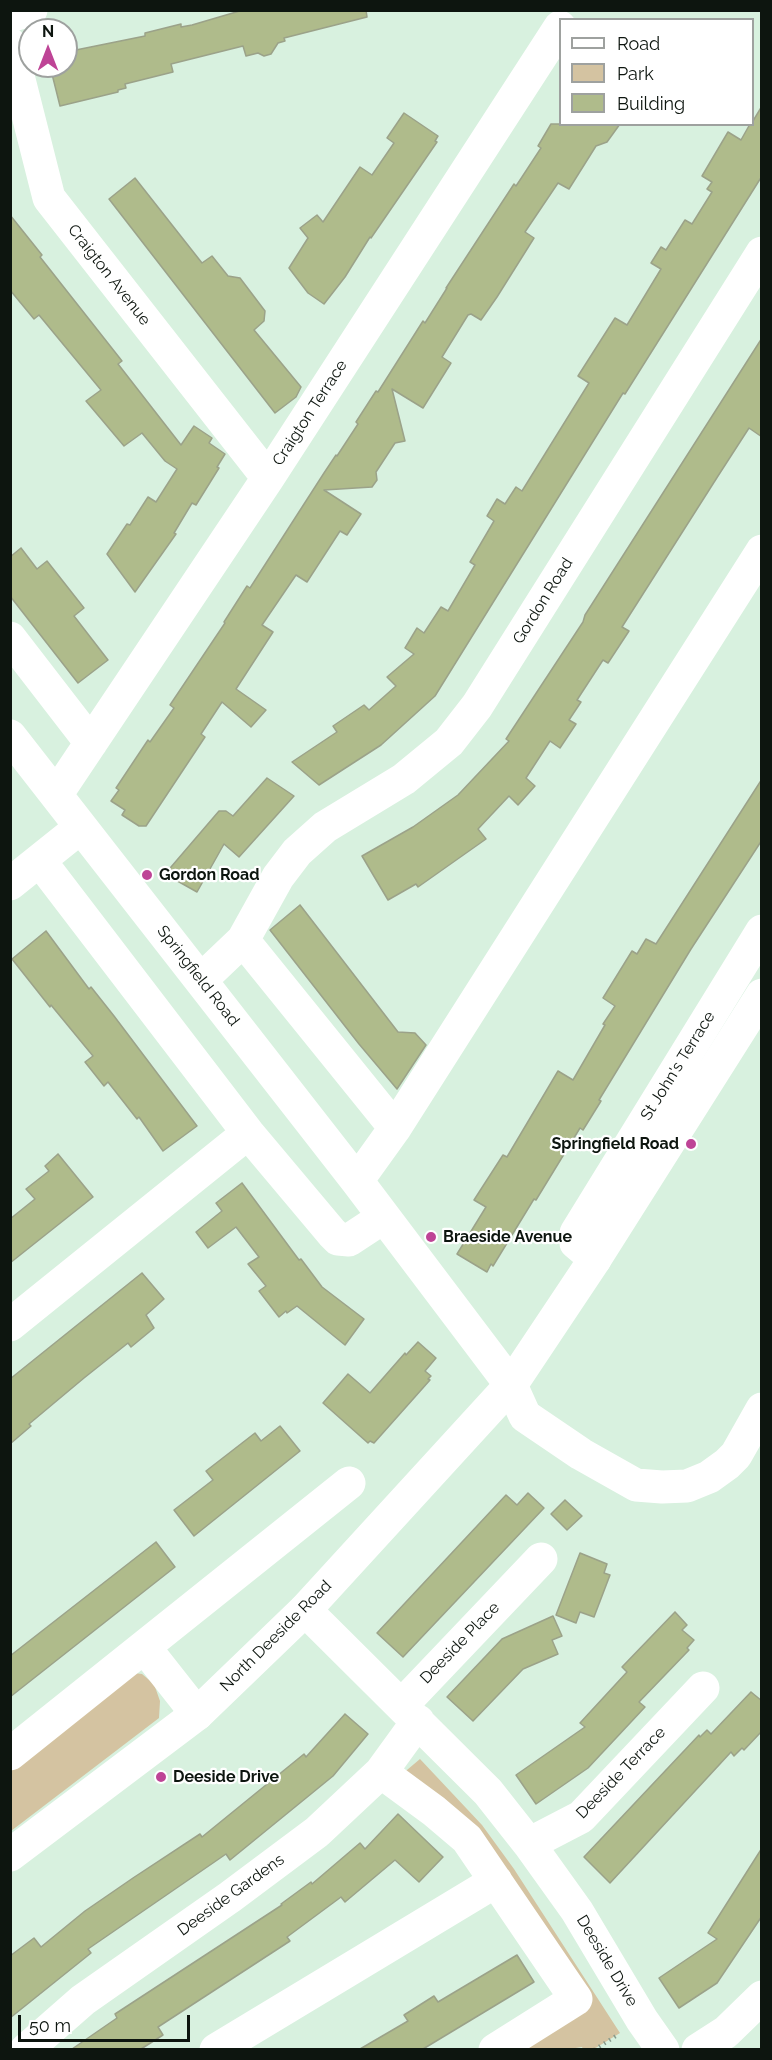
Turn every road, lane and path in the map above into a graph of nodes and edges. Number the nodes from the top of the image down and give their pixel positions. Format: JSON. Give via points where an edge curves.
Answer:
{"nodes":[{"id":1,"x":31,"y":10,"type":"edge"},
{"id":2,"x":10,"y":16,"type":"edge"},
{"id":3,"x":559,"y":30,"type":"edge"},
{"id":4,"x":10,"y":44,"type":"edge"},
{"id":5,"x":762,"y":253,"type":"edge"},
{"id":6,"x":268,"y":478,"type":"junction"},
{"id":7,"x":762,"y":551,"type":"edge"},
{"id":8,"x":10,"y":638,"type":"edge"},
{"id":9,"x":10,"y":736,"type":"edge"},
{"id":10,"x":91,"y":743,"type":"junction"},
{"id":11,"x":56,"y":795,"type":"junction"},
{"id":12,"x":81,"y":827,"type":"junction"},
{"id":13,"x":40,"y":861,"type":"junction"},
{"id":14,"x":10,"y":885,"type":"edge"},
{"id":15,"x":762,"y":931,"type":"edge"},
{"id":16,"x":243,"y":940,"type":"junction"},
{"id":17,"x":201,"y":980,"type":"junction"},
{"id":18,"x":762,"y":995,"type":"edge"},
{"id":19,"x":395,"y":1128,"type":"junction"},
{"id":20,"x":248,"y":1133,"type":"junction"},
{"id":21,"x":357,"y":1181,"type":"junction"},
{"id":22,"x":384,"y":1217,"type":"junction"},
{"id":23,"x":595,"y":1259,"type":"junction"},
{"id":24,"x":10,"y":1325,"type":"edge"},
{"id":25,"x":512,"y":1384,"type":"junction"},
{"id":26,"x":762,"y":1409,"type":"edge"},
{"id":27,"x":349,"y":1484,"type":"dead end"},
{"id":28,"x":541,"y":1559,"type":"dead end"},
{"id":29,"x":305,"y":1610,"type":"junction"},
{"id":30,"x":145,"y":1648,"type":"junction"},
{"id":31,"x":703,"y":1688,"type":"dead end"},
{"id":32,"x":410,"y":1713,"type":"junction"},
{"id":33,"x":196,"y":1714,"type":"junction"},
{"id":34,"x":10,"y":1755,"type":"edge"},
{"id":35,"x":381,"y":1772,"type":"junction"},
{"id":36,"x":530,"y":1844,"type":"junction"},
{"id":37,"x":10,"y":1855,"type":"edge"},
{"id":38,"x":496,"y":1881,"type":"junction"},
{"id":39,"x":762,"y":1997,"type":"edge"},
{"id":40,"x":26,"y":2049,"type":"edge"},
{"id":41,"x":216,"y":2049,"type":"edge"},
{"id":42,"x":495,"y":2049,"type":"edge"},
{"id":43,"x":663,"y":2049,"type":"edge"},
{"id":44,"x":698,"y":2049,"type":"edge"}],
"edges":[{"from":1,"to":2,"type":"street"},
{"from":3,"to":6,"type":"street","name":"Craigton Terrace"},
{"from":4,"to":6,"type":"street","name":"Craigton Avenue","via":[[49,198]]},
{"from":5,"to":16,"type":"street","name":"Gordon Road","via":[[477,706],[449,742],[404,779],[325,827],[297,852],[278,877]]},
{"from":6,"to":10,"type":"street","name":"Craigton Terrace"},
{"from":7,"to":19,"type":"street"},
{"from":8,"to":10,"type":"street"},
{"from":9,"to":11,"type":"street","name":"Springfield Road"},
{"from":10,"to":11,"type":"street","name":"Craigton Terrace"},
{"from":11,"to":12,"type":"street","name":"Springfield Road"},
{"from":12,"to":13,"type":"street"},
{"from":12,"to":17,"type":"street","name":"Springfield Road"},
{"from":13,"to":14,"type":"street"},
{"from":13,"to":20,"type":"street"},
{"from":15,"to":23,"type":"street","name":"St John's Terrace","via":[[576,1233],[576,1243]]},
{"from":16,"to":17,"type":"street","name":"Gordon Road"},
{"from":16,"to":19,"type":"street"},
{"from":17,"to":21,"type":"street","name":"Springfield Road"},
{"from":18,"to":23,"type":"street","name":"St John's Terrace"},
{"from":19,"to":21,"type":"street"},
{"from":20,"to":22,"type":"street","via":[[338,1239],[349,1240]]},
{"from":20,"to":24,"type":"street"},
{"from":21,"to":22,"type":"street","name":"Springfield Road"},
{"from":22,"to":25,"type":"street","name":"Springfield Road"},
{"from":23,"to":25,"type":"street","name":"St John's Terrace"},
{"from":25,"to":26,"type":"street","name":"Springfield Road","via":[[525,1416],[580,1454],[636,1485],[687,1486],[709,1477],[736,1455]]},
{"from":25,"to":29,"type":"street","name":"North Deeside Road"},
{"from":27,"to":30,"type":"street"},
{"from":28,"to":32,"type":"street","name":"Deeside Place","via":[[529,1592]]},
{"from":29,"to":32,"type":"street","name":"Deeside Drive"},
{"from":29,"to":33,"type":"street","name":"North Deeside Road"},
{"from":30,"to":33,"type":"street"},
{"from":30,"to":34,"type":"street"},
{"from":31,"to":36,"type":"street","name":"Deeside Terrace","via":[[581,1817]]},
{"from":32,"to":35,"type":"street","name":"Deeside Gardens"},
{"from":32,"to":36,"type":"street","name":"Deeside Drive","via":[[488,1792]]},
{"from":33,"to":37,"type":"street","name":"North Deeside Road"},
{"from":35,"to":38,"type":"street","via":[[467,1839]]},
{"from":35,"to":40,"type":"street","name":"Deeside Gardens","via":[[318,1832],[83,2000]]},
{"from":36,"to":43,"type":"street","name":"Deeside Drive"},
{"from":38,"to":41,"type":"street"},
{"from":38,"to":42,"type":"street","via":[[576,1999]]},
{"from":39,"to":44,"type":"street","via":[[726,2032]]}]}
